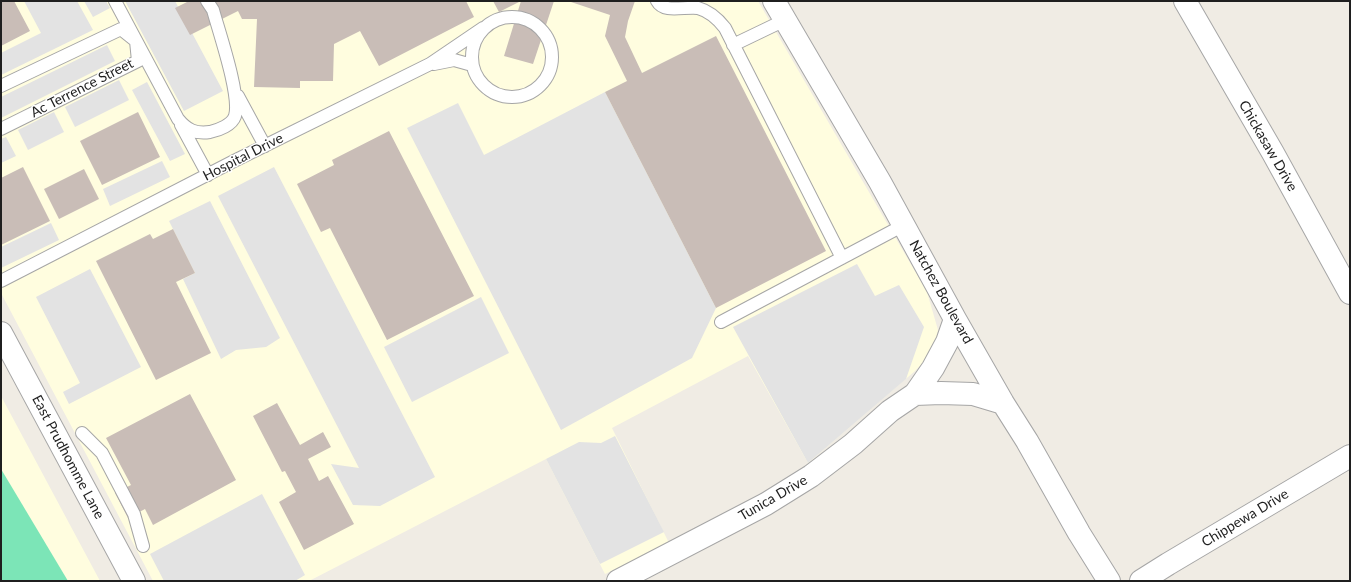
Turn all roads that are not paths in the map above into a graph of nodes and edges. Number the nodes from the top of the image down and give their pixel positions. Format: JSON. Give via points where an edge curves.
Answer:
{"nodes":[{"id":1,"x":115,"y":1,"type":"edge"},
{"id":2,"x":207,"y":1,"type":"edge"},
{"id":3,"x":657,"y":1,"type":"edge"},
{"id":4,"x":774,"y":1,"type":"edge"},
{"id":5,"x":1185,"y":1,"type":"edge"},
{"id":6,"x":785,"y":20,"type":"junction"},
{"id":7,"x":483,"y":28,"type":"junction"},
{"id":8,"x":136,"y":41,"type":"junction"},
{"id":9,"x":733,"y":45,"type":"junction"},
{"id":10,"x":430,"y":64,"type":"junction"},
{"id":11,"x":472,"y":65,"type":"junction"},
{"id":12,"x":1,"y":86,"type":"edge"},
{"id":13,"x":235,"y":90,"type":"junction"},
{"id":14,"x":178,"y":119,"type":"junction"},
{"id":15,"x":1,"y":129,"type":"edge"},
{"id":16,"x":265,"y":146,"type":"junction"},
{"id":17,"x":208,"y":175,"type":"junction"},
{"id":18,"x":904,"y":225,"type":"junction"},
{"id":19,"x":842,"y":258,"type":"junction"},
{"id":20,"x":1,"y":281,"type":"edge"},
{"id":21,"x":1350,"y":293,"type":"edge"},
{"id":22,"x":955,"y":318,"type":"junction"},
{"id":23,"x":721,"y":322,"type":"dead end"},
{"id":24,"x":1,"y":333,"type":"edge"},
{"id":25,"x":915,"y":394,"type":"junction"},
{"id":26,"x":1003,"y":403,"type":"junction"},
{"id":27,"x":82,"y":433,"type":"dead end"},
{"id":28,"x":1350,"y":456,"type":"edge"},
{"id":29,"x":143,"y":546,"type":"dead end"},
{"id":30,"x":134,"y":581,"type":"edge"},
{"id":31,"x":618,"y":581,"type":"edge"},
{"id":32,"x":1109,"y":581,"type":"edge"},
{"id":33,"x":1141,"y":581,"type":"edge"}],
"edges":[{"from":1,"to":8,"type":"lane"},
{"from":2,"to":13,"type":"lane","via":[[213,10]]},
{"from":3,"to":9,"type":"lane","via":[[666,8],[698,8],[708,12],[725,28]]},
{"from":4,"to":6,"type":"street","name":"Natchez Boulevard"},
{"from":5,"to":21,"type":"street","name":"Chickasaw Drive"},
{"from":6,"to":9,"type":"lane"},
{"from":6,"to":18,"type":"street","name":"Natchez Boulevard"},
{"from":7,"to":10,"type":"lane","name":"Hospital Drive"},
{"from":7,"to":11,"type":"lane","name":"Hospital Drive","via":[[475,39],[471,51]]},
{"from":7,"to":11,"type":"lane","name":"Hospital Drive","via":[[506,17],[532,22],[549,42],[551,68],[536,90],[524,96],[510,98],[497,95],[485,88],[476,78]]},
{"from":8,"to":12,"type":"lane","name":"Ac Terrence Street","via":[[121,29]]},
{"from":8,"to":14,"type":"lane"},
{"from":8,"to":15,"type":"lane","name":"Ac Terrence Street","via":[[138,61]]},
{"from":9,"to":19,"type":"lane"},
{"from":10,"to":11,"type":"lane","via":[[454,60]]},
{"from":10,"to":16,"type":"lane","name":"Hospital Drive"},
{"from":13,"to":14,"type":"lane","via":[[237,108],[227,126],[215,131],[193,131],[184,127]]},
{"from":13,"to":16,"type":"lane"},
{"from":14,"to":17,"type":"lane"},
{"from":16,"to":17,"type":"lane","name":"Hospital Drive"},
{"from":17,"to":20,"type":"lane","name":"Hospital Drive"},
{"from":18,"to":19,"type":"lane"},
{"from":18,"to":22,"type":"street","name":"Natchez Boulevard"},
{"from":19,"to":23,"type":"lane"},
{"from":22,"to":25,"type":"street","name":"Tunica Drive","via":[[947,342]]},
{"from":22,"to":26,"type":"street","name":"Natchez Boulevard"},
{"from":24,"to":30,"type":"street","name":"East Prudhomme Lane"},
{"from":25,"to":26,"type":"street","via":[[973,394]]},
{"from":25,"to":31,"type":"street","name":"Tunica Drive","via":[[890,411],[853,444],[766,504]]},
{"from":26,"to":32,"type":"street","name":"Natchez Boulevard"},
{"from":27,"to":29,"type":"lane","via":[[102,453],[134,514]]},
{"from":28,"to":33,"type":"street","name":"Chippewa Drive"}]}
